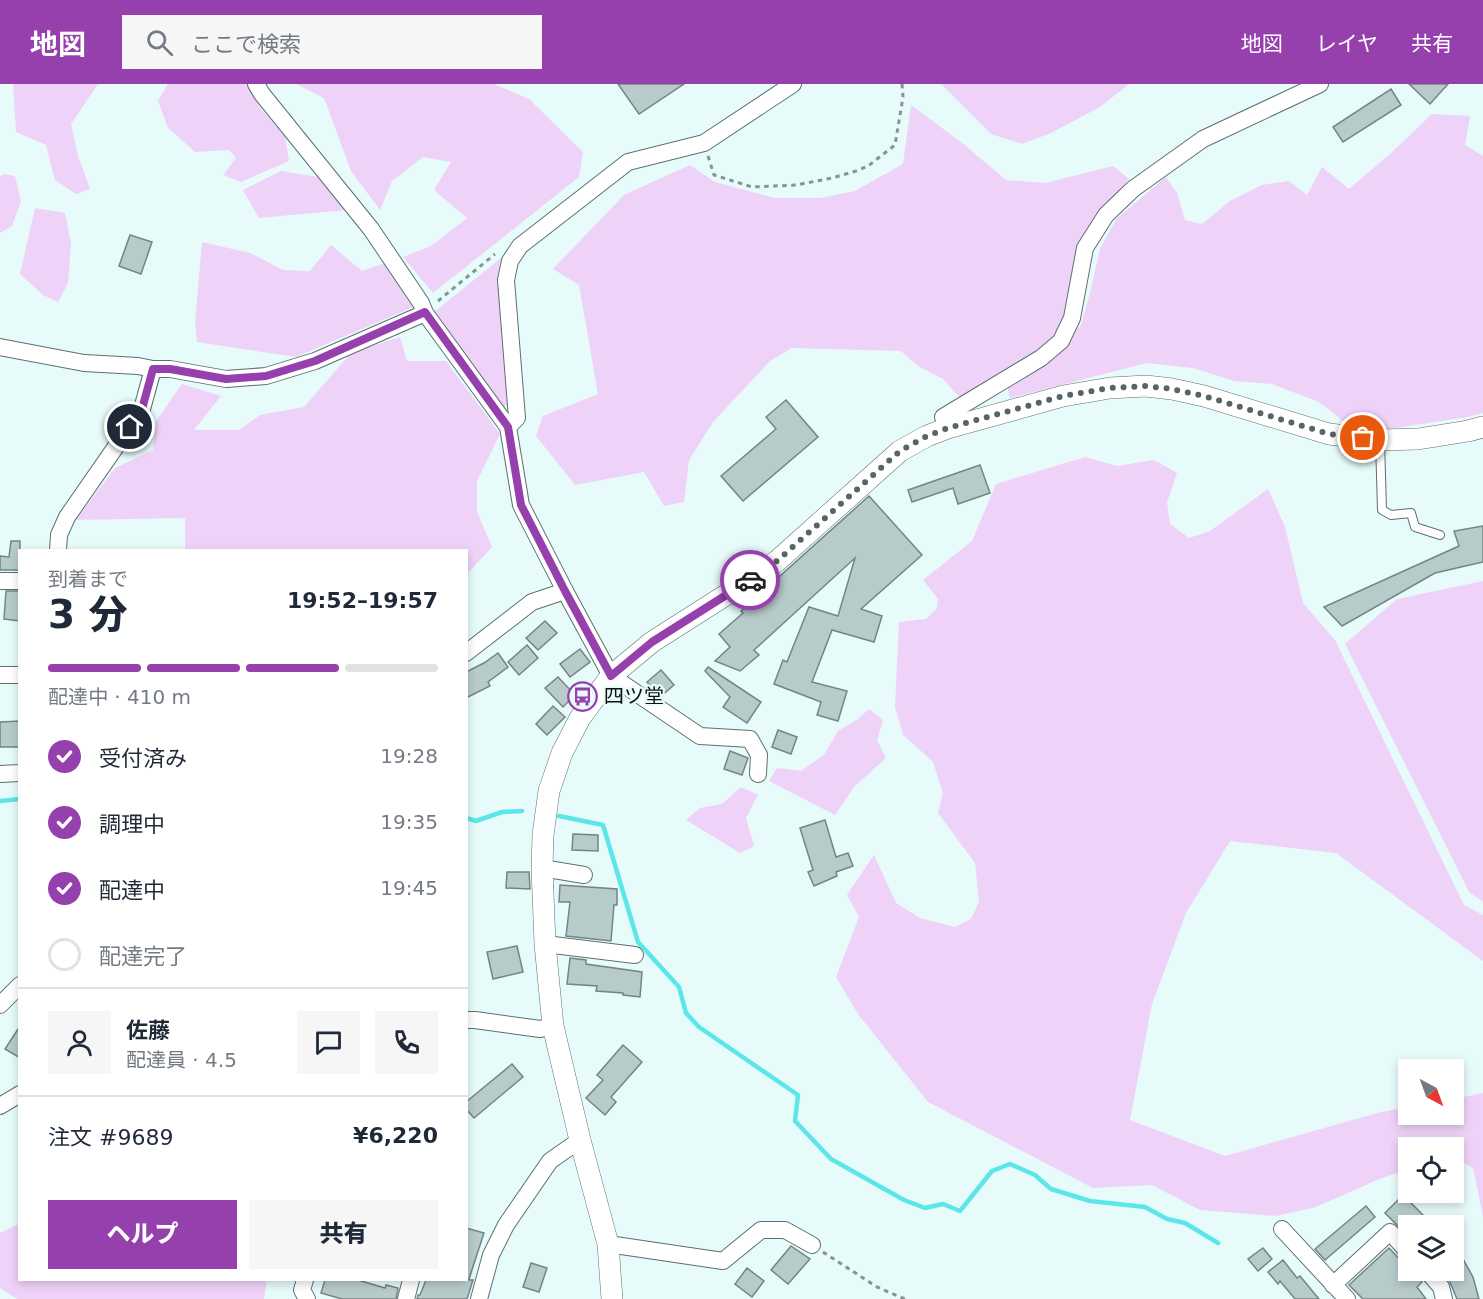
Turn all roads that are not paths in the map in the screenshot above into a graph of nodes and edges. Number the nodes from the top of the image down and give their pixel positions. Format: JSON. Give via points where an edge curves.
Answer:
{"nodes":[{"id":1,"x":256,"y":84,"type":"edge"},
{"id":2,"x":794,"y":84,"type":"edge"},
{"id":3,"x":1320,"y":84,"type":"edge"},
{"id":4,"x":425,"y":312,"type":"junction"},
{"id":5,"x":0,"y":347,"type":"edge"},
{"id":6,"x":153,"y":369,"type":"junction"},
{"id":7,"x":508,"y":427,"type":"junction"},
{"id":8,"x":1483,"y":427,"type":"edge"},
{"id":9,"x":948,"y":428,"type":"junction"},
{"id":10,"x":1380,"y":440,"type":"junction"},
{"id":11,"x":1440,"y":535,"type":"dead end"},
{"id":12,"x":58,"y":549,"type":"edge"},
{"id":13,"x":0,"y":581,"type":"edge"},
{"id":14,"x":18,"y":582,"type":"edge"},
{"id":15,"x":565,"y":591,"type":"junction"},
{"id":16,"x":468,"y":652,"type":"edge"},
{"id":17,"x":0,"y":675,"type":"edge"},
{"id":18,"x":18,"y":675,"type":"edge"},
{"id":19,"x":611,"y":676,"type":"junction"},
{"id":20,"x":18,"y":773,"type":"edge"},
{"id":21,"x":0,"y":774,"type":"edge"},
{"id":22,"x":758,"y":774,"type":"dead end"},
{"id":23,"x":542,"y":868,"type":"junction"},
{"id":24,"x":584,"y":875,"type":"dead end"},
{"id":25,"x":545,"y":944,"type":"junction"},
{"id":26,"x":635,"y":954,"type":"dead end"},
{"id":27,"x":18,"y":987,"type":"edge"},
{"id":28,"x":0,"y":1005,"type":"edge"},
{"id":29,"x":468,"y":1020,"type":"edge"},
{"id":30,"x":553,"y":1026,"type":"junction"},
{"id":31,"x":18,"y":1095,"type":"edge"},
{"id":32,"x":0,"y":1106,"type":"edge"},
{"id":33,"x":580,"y":1140,"type":"junction"},
{"id":34,"x":1282,"y":1229,"type":"dead end"},
{"id":35,"x":1398,"y":1241,"type":"edge"},
{"id":36,"x":608,"y":1244,"type":"junction"},
{"id":37,"x":812,"y":1245,"type":"road end"},
{"id":38,"x":305,"y":1281,"type":"edge"},
{"id":39,"x":411,"y":1281,"type":"edge"},
{"id":40,"x":1436,"y":1281,"type":"edge"},
{"id":41,"x":1333,"y":1285,"type":"junction"},
{"id":42,"x":307,"y":1299,"type":"edge"},
{"id":43,"x":406,"y":1299,"type":"edge"},
{"id":44,"x":479,"y":1299,"type":"edge"},
{"id":45,"x":612,"y":1299,"type":"edge"},
{"id":46,"x":1347,"y":1299,"type":"edge"},
{"id":47,"x":1444,"y":1299,"type":"edge"}],
"edges":[{"from":1,"to":4,"type":"street","via":[[371,229]]},
{"from":2,"to":7,"type":"street","via":[[704,143],[628,162],[520,246],[510,261],[506,280],[517,418]]},
{"from":3,"to":9,"type":"street","via":[[1203,139],[1133,189],[1106,215],[1086,248],[1072,318],[1061,341],[1041,358],[943,417]]},
{"from":4,"to":6,"type":"street","via":[[315,361],[266,376],[226,379]]},
{"from":4,"to":7,"type":"street"},
{"from":5,"to":6,"type":"street","via":[[84,363]]},
{"from":6,"to":12,"type":"street","via":[[142,409],[67,517]]},
{"from":7,"to":15,"type":"street","via":[[521,505]]},
{"from":8,"to":10,"type":"street","via":[[1418,439]]},
{"from":9,"to":10,"type":"street","via":[[1063,396],[1146,386],[1204,396],[1329,434]]},
{"from":9,"to":19,"type":"street","via":[[900,451],[777,561],[652,642]]},
{"from":10,"to":11,"type":"lane","via":[[1382,510],[1391,515],[1411,513],[1415,527]]},
{"from":13,"to":14,"type":"street"},
{"from":15,"to":16,"type":"street","via":[[532,602]]},
{"from":15,"to":19,"type":"street"},
{"from":17,"to":18,"type":"street"},
{"from":19,"to":22,"type":"street","via":[[700,736],[750,739],[759,755]]},
{"from":19,"to":23,"type":"street","via":[[580,718],[562,753],[549,791]]},
{"from":20,"to":21,"type":"street"},
{"from":23,"to":24,"type":"street"},
{"from":23,"to":25,"type":"street"},
{"from":25,"to":26,"type":"street"},
{"from":25,"to":30,"type":"street"},
{"from":27,"to":28,"type":"street"},
{"from":29,"to":30,"type":"street","via":[[540,1029]]},
{"from":30,"to":33,"type":"street"},
{"from":31,"to":32,"type":"street"},
{"from":33,"to":36,"type":"street"},
{"from":33,"to":44,"type":"street","via":[[550,1161],[506,1225],[490,1255]]},
{"from":34,"to":41,"type":"street"},
{"from":35,"to":41,"type":"street","via":[[1390,1232]]},
{"from":36,"to":37,"type":"street","via":[[723,1261],[761,1230],[785,1230]]},
{"from":36,"to":45,"type":"street"},
{"from":38,"to":42,"type":"street","via":[[302,1290]]},
{"from":39,"to":43,"type":"street"},
{"from":40,"to":47,"type":"street"},
{"from":41,"to":46,"type":"street"}]}
